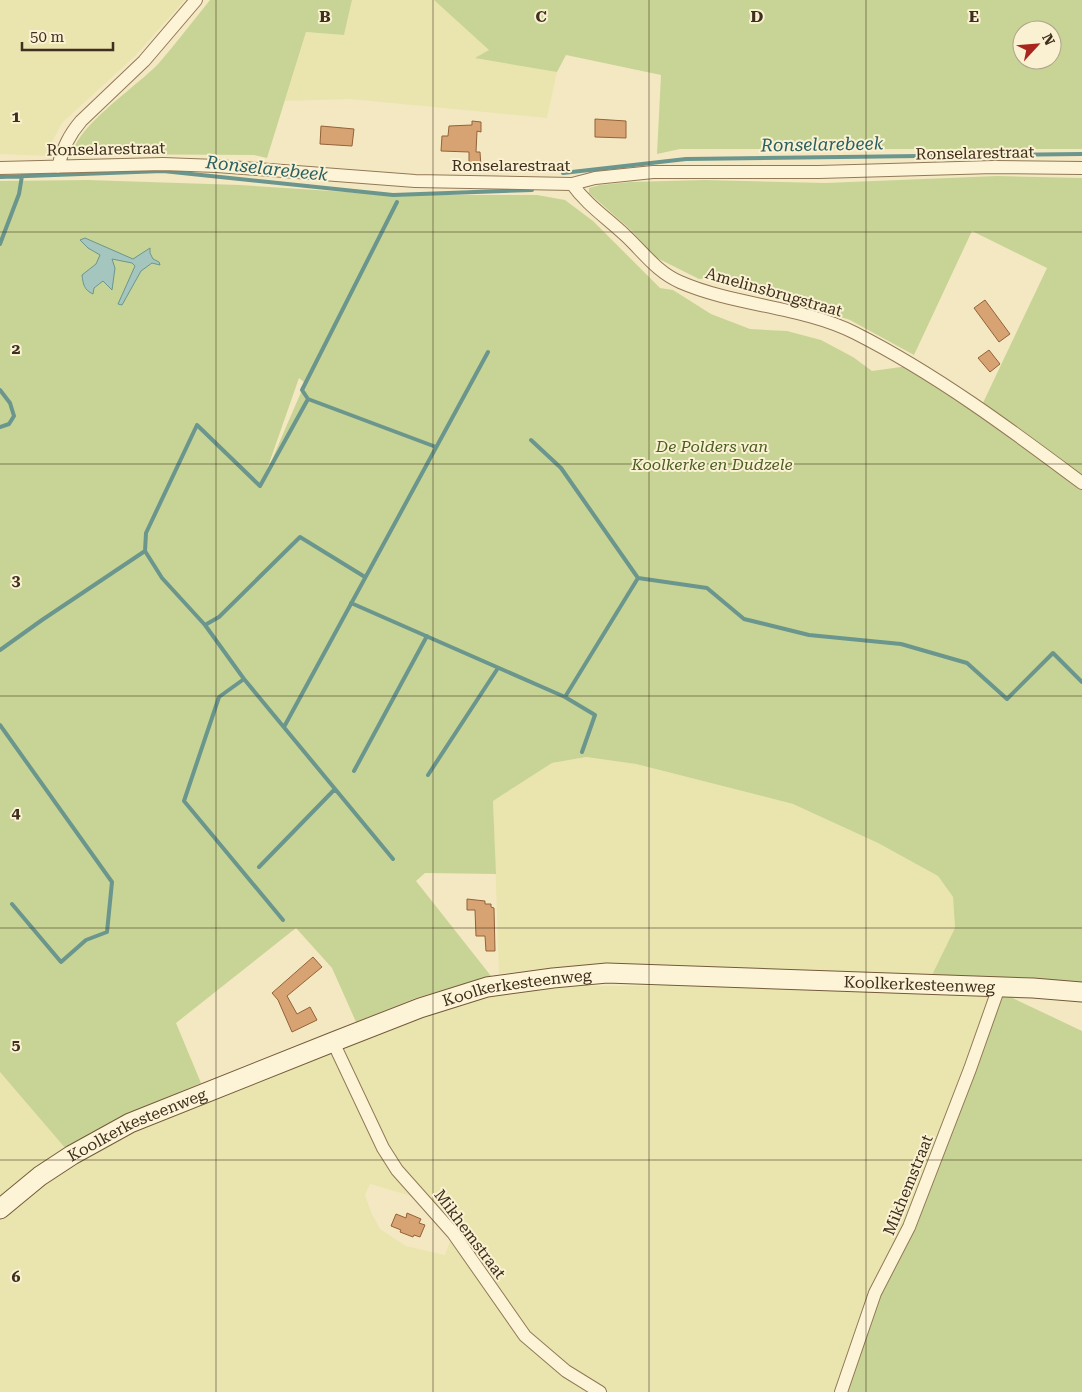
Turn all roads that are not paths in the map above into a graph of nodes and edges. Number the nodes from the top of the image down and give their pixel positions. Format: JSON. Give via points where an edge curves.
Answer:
{"nodes":[{"id":1,"x":196,"y":0,"type":"edge"},
{"id":2,"x":58,"y":167,"type":"junction"},
{"id":3,"x":0,"y":168,"type":"edge"},
{"id":4,"x":1082,"y":168,"type":"edge"},
{"id":5,"x":572,"y":184,"type":"junction"},
{"id":6,"x":1082,"y":484,"type":"edge"},
{"id":7,"x":999,"y":987,"type":"junction"},
{"id":8,"x":1082,"y":992,"type":"edge"},
{"id":9,"x":333,"y":1042,"type":"junction"},
{"id":10,"x":0,"y":1209,"type":"edge"},
{"id":11,"x":600,"y":1392,"type":"edge"},
{"id":12,"x":841,"y":1392,"type":"edge"}],
"edges":[{"from":1,"to":2,"type":"street","via":[[144,61],[81,121],[63,148]]},
{"from":2,"to":3,"type":"street","name":"Ronselarestraat"},
{"from":2,"to":5,"type":"street","name":"Ronselarestraat","via":[[199,165],[415,181]]},
{"from":4,"to":5,"type":"street","name":"Ronselarestraat","via":[[653,172],[595,178]]},
{"from":5,"to":6,"type":"street","name":"Amelinsbrugstraat","via":[[583,199],[665,274],[696,288],[824,321],[854,332],[966,398]]},
{"from":7,"to":8,"type":"main road","name":"Koolkerkesteenweg"},
{"from":7,"to":9,"type":"main road","name":"Koolkerkesteenweg","via":[[607,973],[487,987],[420,1008]]},
{"from":7,"to":12,"type":"street","name":"Mikhemstraat","via":[[909,1228],[875,1293]]},
{"from":9,"to":10,"type":"main road","name":"Koolkerkesteenweg","via":[[130,1122],[72,1154]]},
{"from":9,"to":11,"type":"street","name":"Mikhemstraat","via":[[383,1148],[397,1170],[453,1233],[526,1336],[566,1372]]}]}
